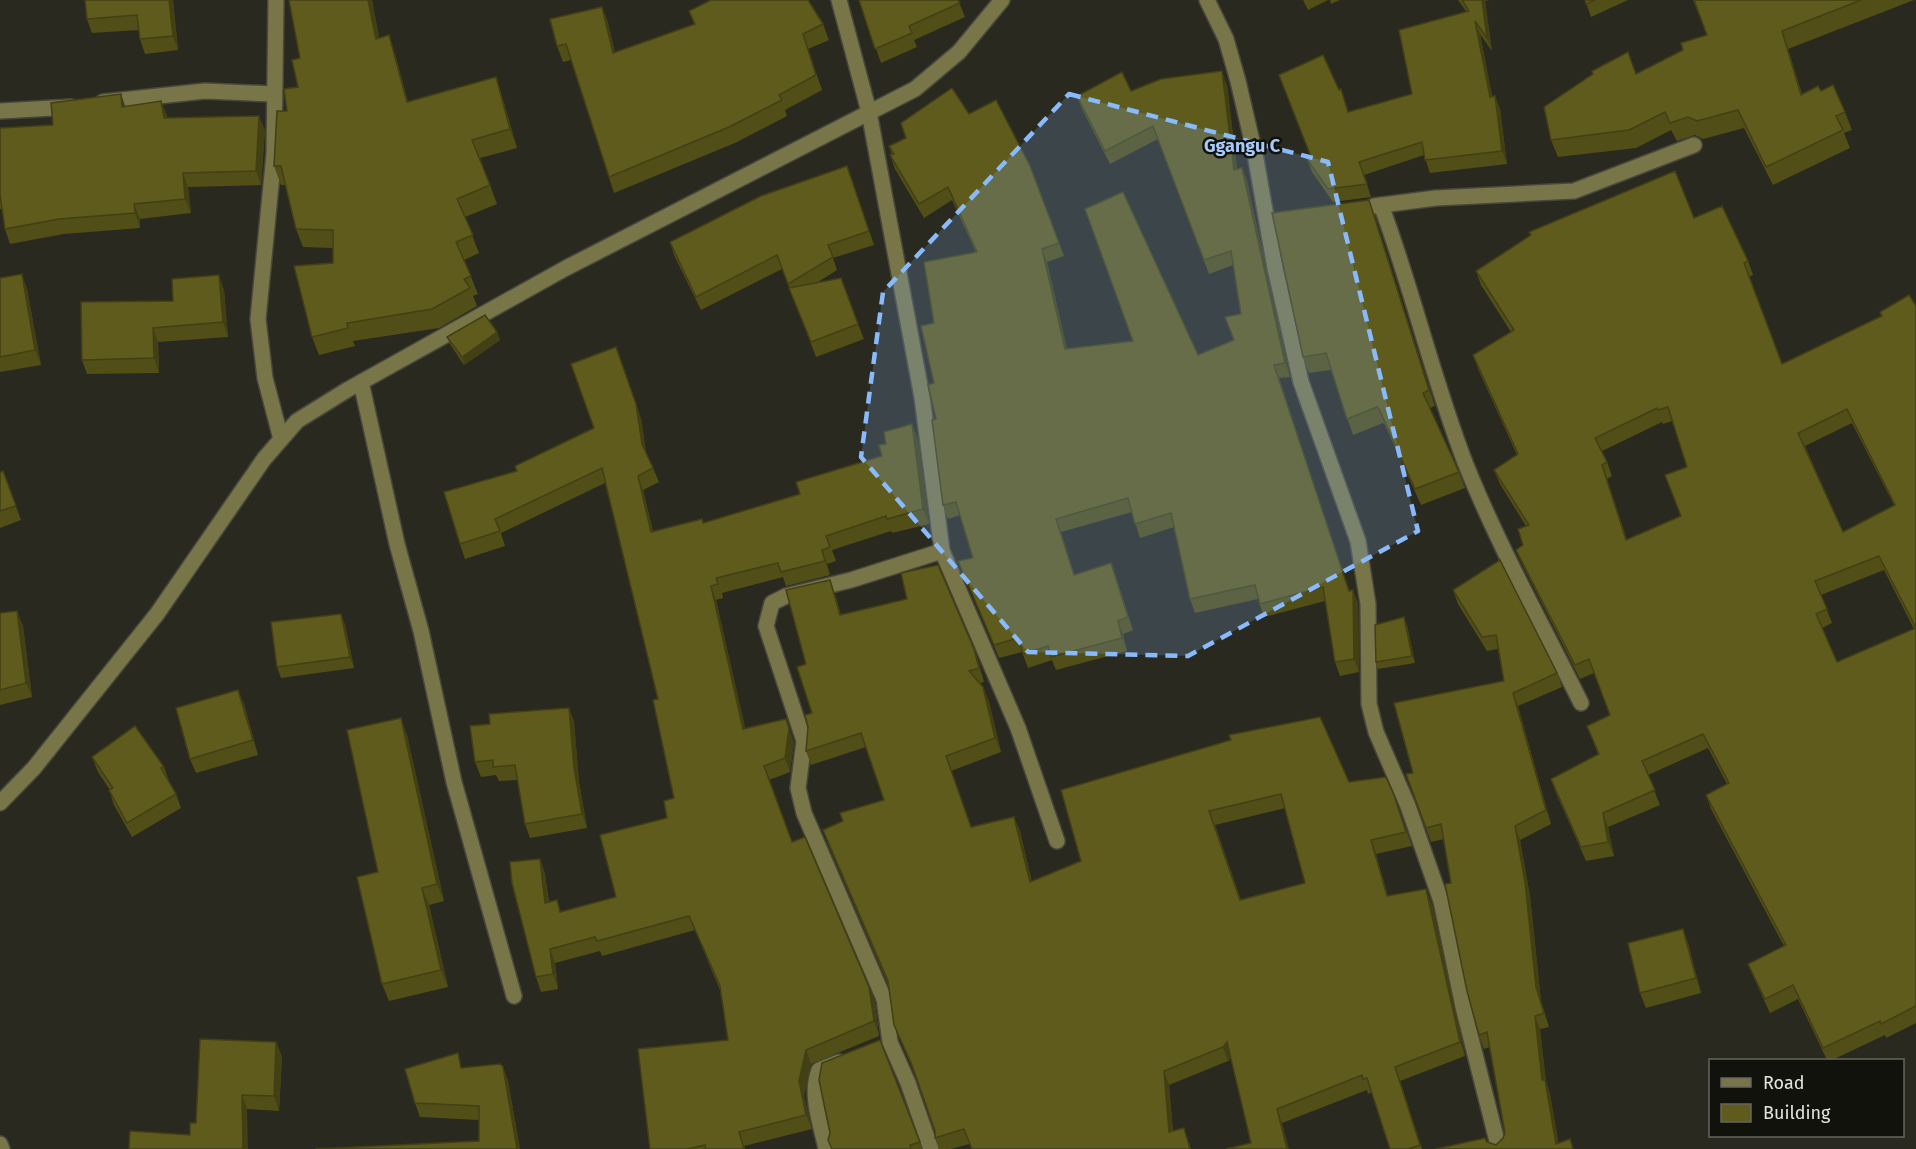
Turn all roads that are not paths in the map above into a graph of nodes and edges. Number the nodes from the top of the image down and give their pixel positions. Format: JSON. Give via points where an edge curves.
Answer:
{"nodes":[{"id":1,"x":276,"y":0,"type":"edge"},
{"id":2,"x":839,"y":0,"type":"edge"},
{"id":3,"x":1002,"y":0,"type":"edge"},
{"id":4,"x":1207,"y":0,"type":"edge"},
{"id":5,"x":274,"y":94,"type":"junction"},
{"id":6,"x":0,"y":111,"type":"edge"},
{"id":7,"x":869,"y":112,"type":"junction"},
{"id":8,"x":1694,"y":145,"type":"dead end"},
{"id":9,"x":1381,"y":205,"type":"junction"},
{"id":10,"x":1357,"y":208,"type":"edge"},
{"id":11,"x":361,"y":382,"type":"junction"},
{"id":12,"x":281,"y":439,"type":"junction"},
{"id":13,"x":942,"y":550,"type":"junction"},
{"id":14,"x":1581,"y":704,"type":"dead end"},
{"id":15,"x":0,"y":803,"type":"edge"},
{"id":16,"x":1057,"y":841,"type":"dead end"},
{"id":17,"x":514,"y":996,"type":"dead end"},
{"id":18,"x":849,"y":1058,"type":"edge"},
{"id":19,"x":0,"y":1144,"type":"edge"},
{"id":20,"x":2,"y":1149,"type":"edge"},
{"id":21,"x":826,"y":1149,"type":"edge"},
{"id":22,"x":931,"y":1149,"type":"edge"},
{"id":23,"x":1499,"y":1149,"type":"edge"}],
"edges":[{"from":1,"to":5,"type":"street"},
{"from":2,"to":7,"type":"street"},
{"from":3,"to":7,"type":"street","via":[[959,52],[915,89]]},
{"from":4,"to":23,"type":"street","via":[[1226,39],[1238,81],[1272,220],[1301,382],[1358,541],[1368,604],[1369,704],[1376,732],[1441,901]]},
{"from":5,"to":6,"type":"street","via":[[179,92],[63,108]]},
{"from":5,"to":12,"type":"street","via":[[274,154],[258,319],[265,378]]},
{"from":7,"to":11,"type":"street","via":[[566,268]]},
{"from":7,"to":13,"type":"street","via":[[922,397]]},
{"from":8,"to":9,"type":"street","via":[[1574,191],[1436,198]]},
{"from":9,"to":10,"type":"street"},
{"from":9,"to":14,"type":"street","via":[[1467,467],[1500,544]]},
{"from":11,"to":12,"type":"street","via":[[297,421]]},
{"from":11,"to":17,"type":"street","via":[[454,782]]},
{"from":12,"to":15,"type":"street","via":[[157,614],[34,768]]},
{"from":13,"to":16,"type":"street","via":[[1018,728]]},
{"from":13,"to":22,"type":"street","via":[[851,580],[786,596],[772,603],[766,626],[804,741],[798,788],[804,813],[885,999],[885,1044],[908,1083]]},
{"from":18,"to":21,"type":"street","via":[[819,1070],[815,1081],[814,1094]]},
{"from":19,"to":20,"type":"street"}]}
